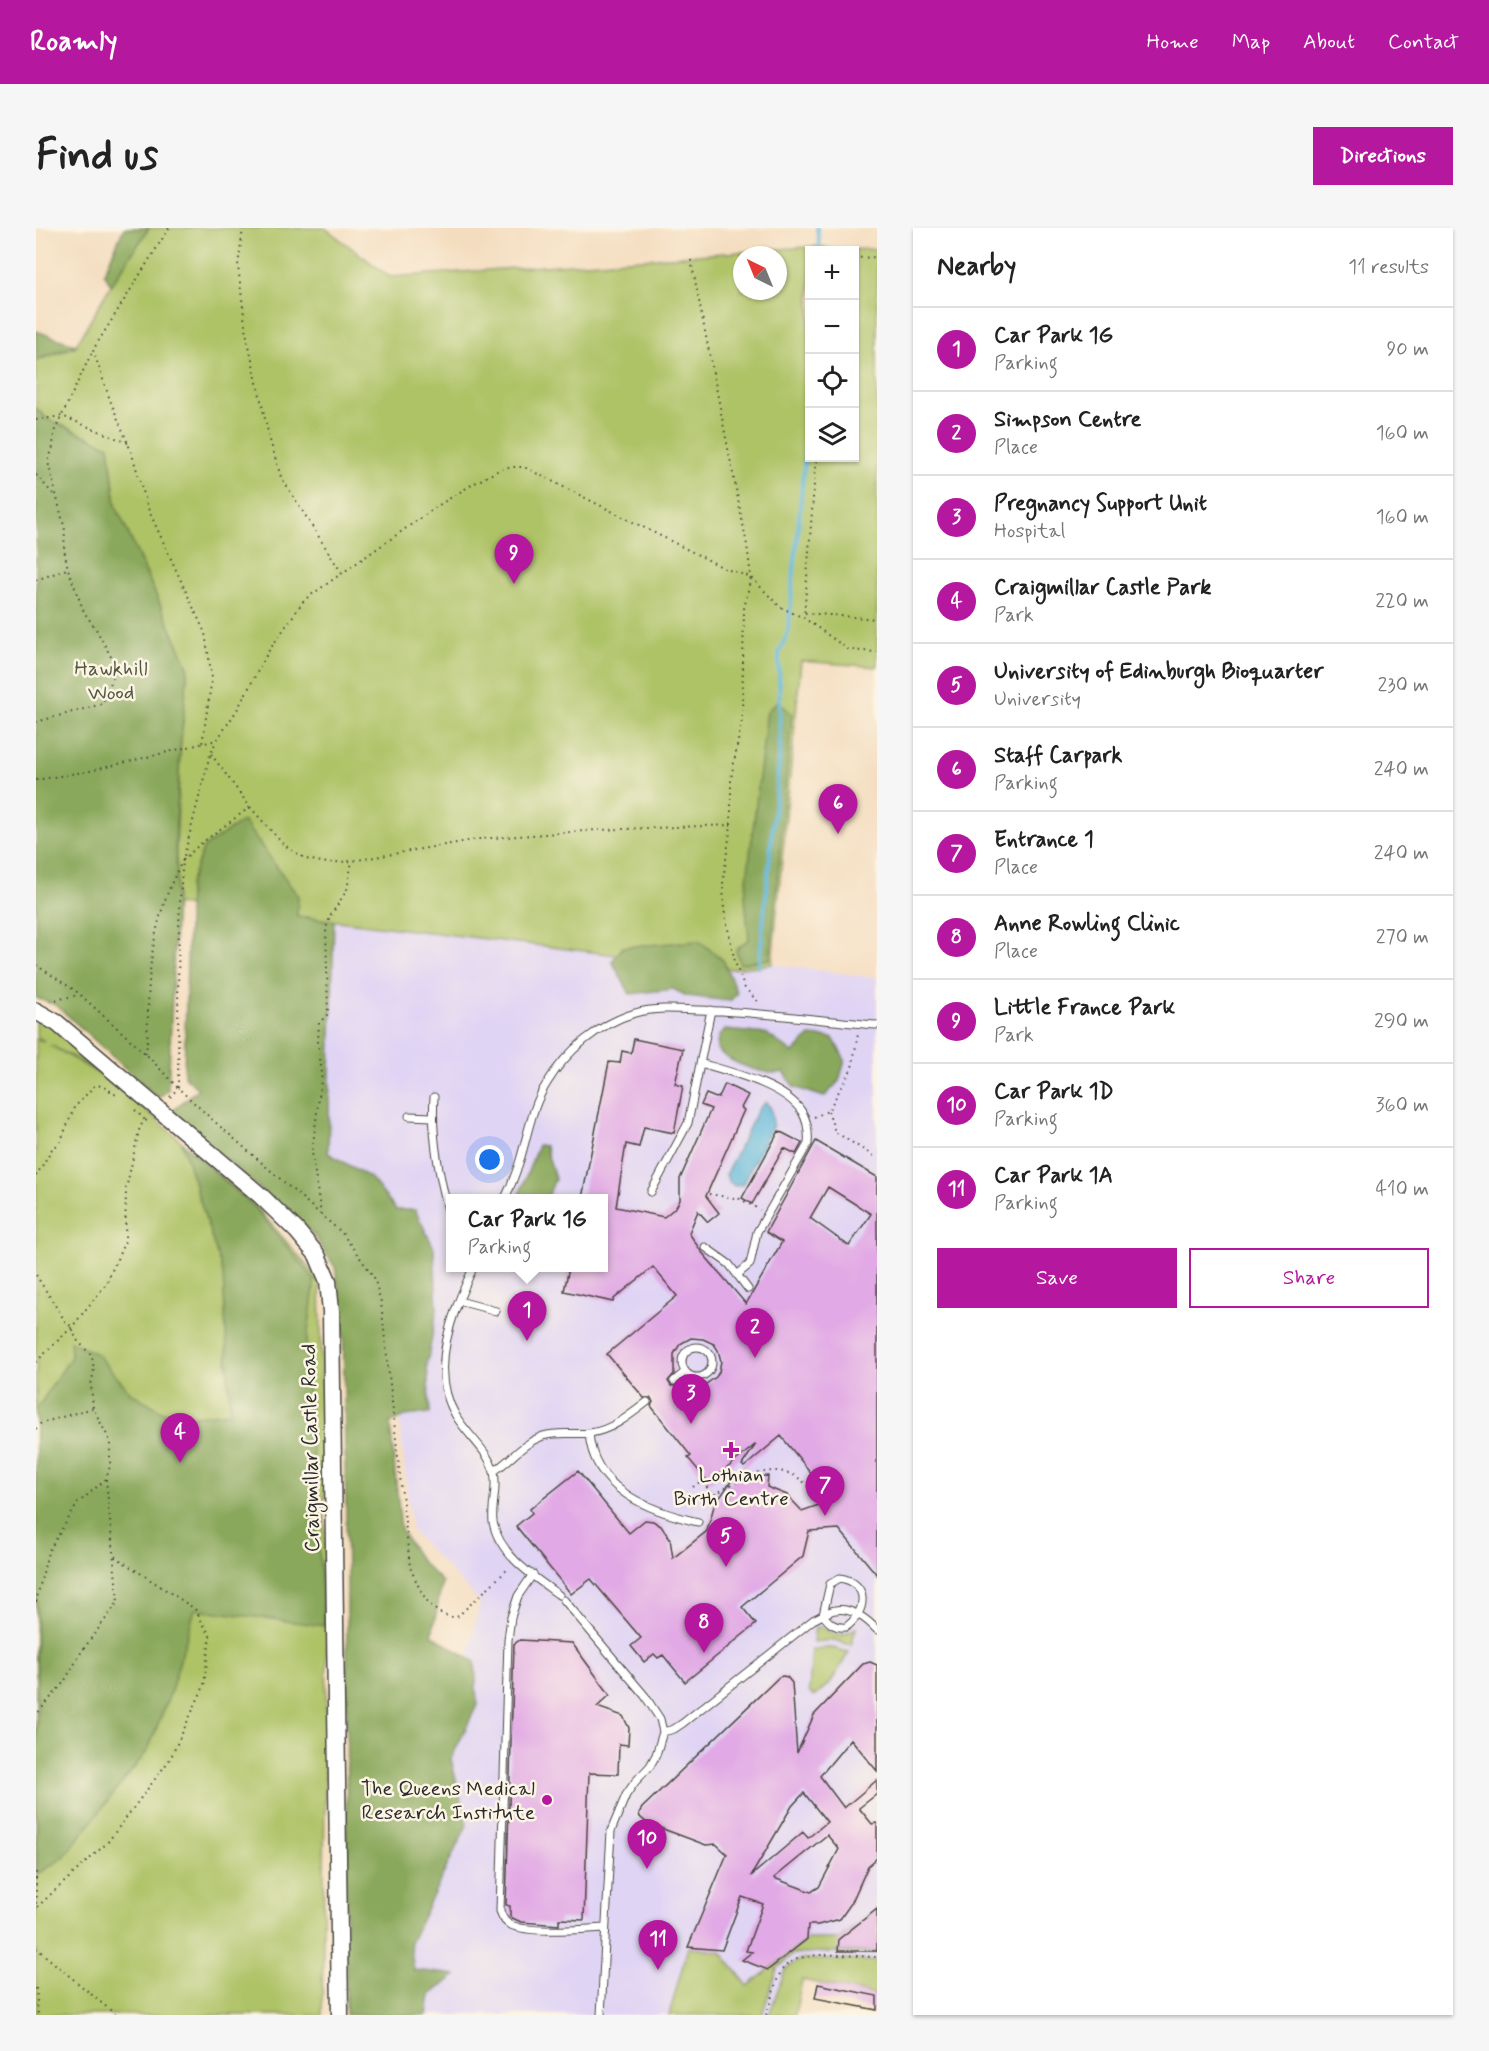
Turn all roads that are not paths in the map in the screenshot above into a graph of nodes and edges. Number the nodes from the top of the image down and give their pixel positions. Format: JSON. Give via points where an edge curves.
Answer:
{"nodes":[{"id":1,"x":42,"y":1007,"type":"edge"},
{"id":2,"x":711,"y":1010,"type":"junction"},
{"id":3,"x":877,"y":1026,"type":"edge"},
{"id":4,"x":700,"y":1063,"type":"junction"},
{"id":5,"x":434,"y":1097,"type":"dead end"},
{"id":6,"x":409,"y":1116,"type":"dead end"},
{"id":7,"x":432,"y":1117,"type":"junction"},
{"id":8,"x":651,"y":1192,"type":"dead end"},
{"id":9,"x":507,"y":1194,"type":"edge"},
{"id":10,"x":446,"y":1199,"type":"edge"},
{"id":11,"x":705,"y":1247,"type":"dead end"},
{"id":12,"x":471,"y":1272,"type":"edge"},
{"id":13,"x":738,"y":1275,"type":"junction"},
{"id":14,"x":748,"y":1288,"type":"dead end"},
{"id":15,"x":459,"y":1301,"type":"junction"},
{"id":16,"x":496,"y":1311,"type":"dead end"},
{"id":17,"x":685,"y":1372,"type":"junction"},
{"id":18,"x":674,"y":1381,"type":"dead end"},
{"id":19,"x":647,"y":1402,"type":"dead end"},
{"id":20,"x":589,"y":1433,"type":"junction"},
{"id":21,"x":494,"y":1471,"type":"junction"},
{"id":22,"x":698,"y":1522,"type":"dead end"},
{"id":23,"x":533,"y":1574,"type":"junction"},
{"id":24,"x":823,"y":1615,"type":"junction"},
{"id":25,"x":860,"y":1615,"type":"junction"},
{"id":26,"x":877,"y":1630,"type":"edge"},
{"id":27,"x":663,"y":1732,"type":"junction"},
{"id":28,"x":605,"y":1928,"type":"junction"},
{"id":29,"x":340,"y":2015,"type":"edge"},
{"id":30,"x":601,"y":2015,"type":"edge"}],
"edges":[{"from":1,"to":29,"type":"street","name":"Craigmillar Castle Road","via":[[152,1116],[261,1196],[317,1255],[328,1281]]},
{"from":2,"to":3,"type":"lane"},
{"from":2,"to":4,"type":"lane"},
{"from":2,"to":9,"type":"lane","via":[[658,1009],[636,1013],[599,1030],[570,1053],[537,1101]]},
{"from":4,"to":8,"type":"lane","via":[[688,1123]]},
{"from":4,"to":13,"type":"lane","via":[[768,1086],[797,1105],[808,1128],[808,1144],[757,1232],[750,1264]]},
{"from":5,"to":7,"type":"lane"},
{"from":6,"to":7,"type":"lane"},
{"from":7,"to":10,"type":"lane"},
{"from":11,"to":13,"type":"lane"},
{"from":12,"to":15,"type":"lane"},
{"from":13,"to":14,"type":"lane"},
{"from":15,"to":16,"type":"lane"},
{"from":15,"to":21,"type":"lane","via":[[446,1338],[446,1392],[454,1414]]},
{"from":17,"to":17,"type":"lane","via":[[681,1362],[685,1352],[694,1347],[709,1352],[713,1362],[709,1372],[700,1377]]},
{"from":17,"to":18,"type":"lane"},
{"from":19,"to":20,"type":"lane","via":[[608,1428]]},
{"from":20,"to":21,"type":"lane","via":[[545,1435]]},
{"from":20,"to":22,"type":"lane","via":[[593,1456],[620,1491],[654,1510]]},
{"from":21,"to":23,"type":"lane","via":[[494,1523],[501,1542],[516,1562]]},
{"from":23,"to":27,"type":"lane","via":[[562,1598],[645,1696],[660,1719]]},
{"from":23,"to":28,"type":"lane","via":[[518,1596],[508,1640],[500,1911],[512,1926],[557,1930]]},
{"from":24,"to":25,"type":"lane","via":[[834,1610]]},
{"from":24,"to":25,"type":"lane","via":[[838,1628],[846,1627]]},
{"from":24,"to":25,"type":"lane","via":[[830,1584],[840,1578],[850,1579],[858,1587],[862,1596]]},
{"from":24,"to":27,"type":"lane","via":[[788,1638],[683,1723]]},
{"from":25,"to":26,"type":"lane"},
{"from":27,"to":28,"type":"lane","via":[[656,1755],[626,1795],[611,1831]]},
{"from":28,"to":30,"type":"lane"}]}
